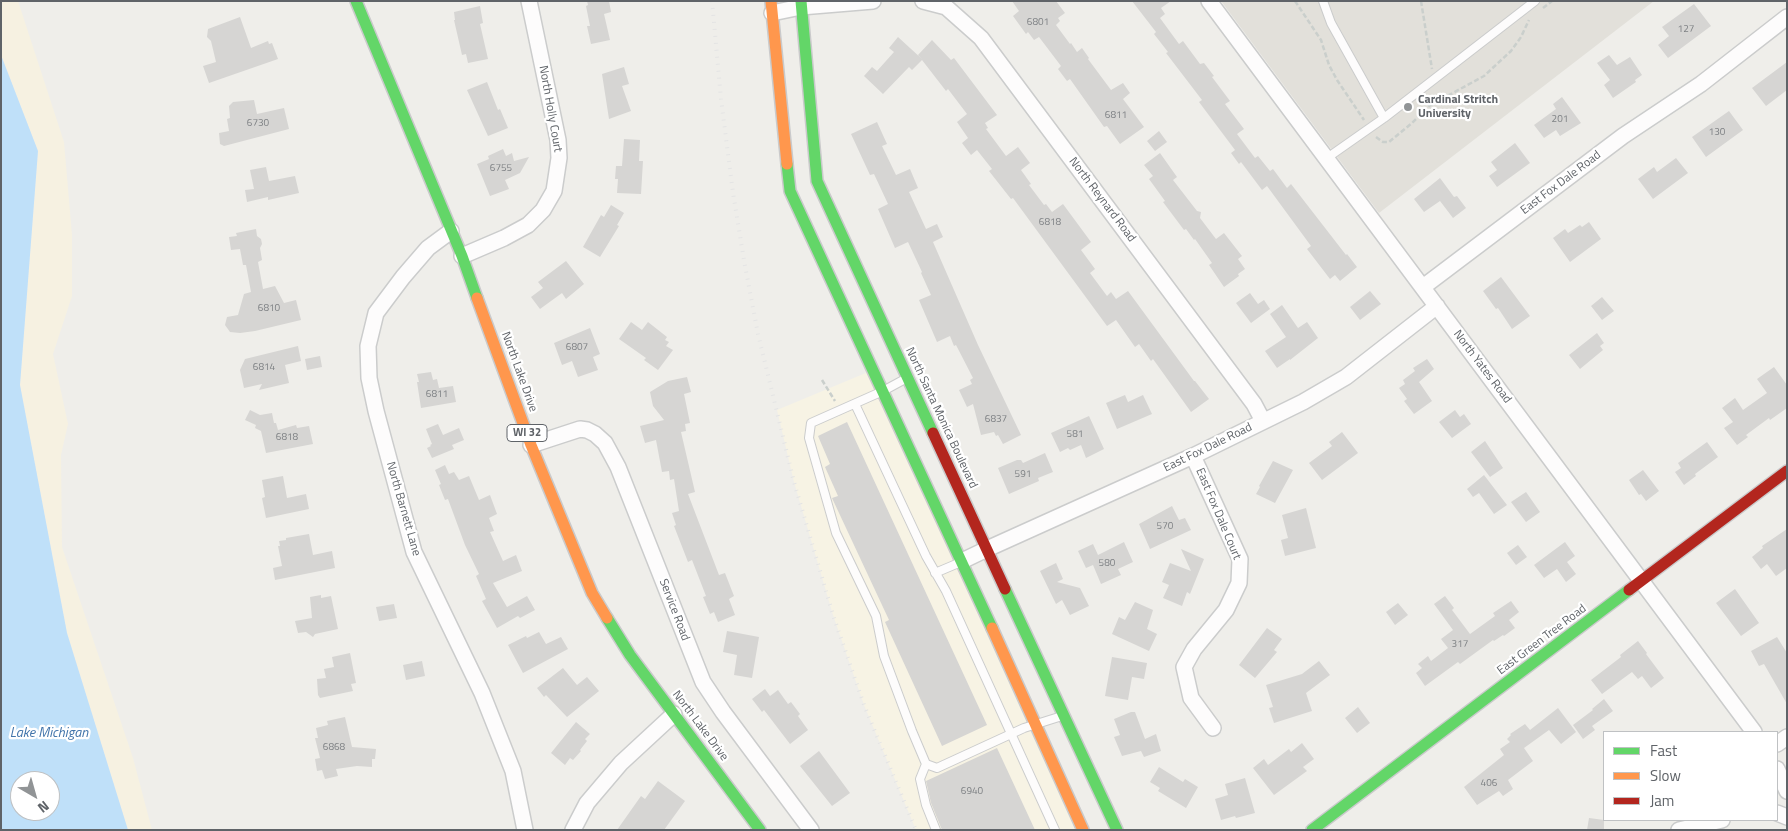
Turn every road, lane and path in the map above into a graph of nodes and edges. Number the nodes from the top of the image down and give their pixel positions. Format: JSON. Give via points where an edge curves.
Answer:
{"nodes":[{"id":1,"x":356,"y":1,"type":"edge"},
{"id":2,"x":529,"y":1,"type":"edge"},
{"id":3,"x":873,"y":1,"type":"edge"},
{"id":4,"x":923,"y":1,"type":"edge"},
{"id":5,"x":1209,"y":1,"type":"edge"},
{"id":6,"x":1295,"y":1,"type":"edge"},
{"id":7,"x":1323,"y":1,"type":"edge"},
{"id":8,"x":1420,"y":1,"type":"edge"},
{"id":9,"x":1534,"y":2,"type":"edge"},
{"id":10,"x":801,"y":4,"type":"edge"},
{"id":11,"x":772,"y":7,"type":"edge"},
{"id":12,"x":1787,"y":17,"type":"edge"},
{"id":13,"x":1433,"y":80,"type":"junction"},
{"id":14,"x":1384,"y":118,"type":"junction"},
{"id":15,"x":1370,"y":128,"type":"junction"},
{"id":16,"x":1327,"y":158,"type":"junction"},
{"id":17,"x":451,"y":231,"type":"junction"},
{"id":18,"x":462,"y":256,"type":"junction"},
{"id":19,"x":1423,"y":287,"type":"junction"},
{"id":20,"x":1437,"y":306,"type":"junction"},
{"id":21,"x":908,"y":378,"type":"junction"},
{"id":22,"x":822,"y":380,"type":"dead end"},
{"id":23,"x":883,"y":391,"type":"junction"},
{"id":24,"x":833,"y":396,"type":"dead end"},
{"id":25,"x":855,"y":404,"type":"junction"},
{"id":26,"x":1263,"y":421,"type":"junction"},
{"id":27,"x":531,"y":445,"type":"junction"},
{"id":28,"x":1193,"y":456,"type":"junction"},
{"id":29,"x":1787,"y":470,"type":"edge"},
{"id":30,"x":987,"y":549,"type":"junction"},
{"id":31,"x":962,"y":562,"type":"junction"},
{"id":32,"x":935,"y":574,"type":"junction"},
{"id":33,"x":1642,"y":581,"type":"junction"},
{"id":34,"x":674,"y":714,"type":"junction"},
{"id":35,"x":1064,"y":715,"type":"junction"},
{"id":36,"x":1035,"y":724,"type":"junction"},
{"id":37,"x":1213,"y":728,"type":"dead end"},
{"id":38,"x":1753,"y":731,"type":"edge"},
{"id":39,"x":1011,"y":734,"type":"junction"},
{"id":40,"x":926,"y":764,"type":"junction"},
{"id":41,"x":1778,"y":771,"type":"edge"},
{"id":42,"x":1787,"y":791,"type":"edge"},
{"id":43,"x":1718,"y":821,"type":"edge"},
{"id":44,"x":525,"y":830,"type":"edge"},
{"id":45,"x":573,"y":830,"type":"edge"},
{"id":46,"x":760,"y":830,"type":"edge"},
{"id":47,"x":811,"y":830,"type":"edge"},
{"id":48,"x":936,"y":830,"type":"edge"},
{"id":49,"x":1055,"y":830,"type":"edge"},
{"id":50,"x":1083,"y":830,"type":"edge"},
{"id":51,"x":1117,"y":830,"type":"edge"},
{"id":52,"x":1312,"y":830,"type":"edge"},
{"id":53,"x":1679,"y":830,"type":"edge"}],
"edges":[{"from":1,"to":17,"type":"street","name":"North Lake Drive","number":"WI 32"},
{"from":2,"to":18,"type":"street","name":"North Holly Court","via":[[558,140],[560,158],[554,191],[543,210],[528,225]]},
{"from":3,"to":10,"type":"street"},
{"from":4,"to":26,"type":"street","name":"North Reynard Road","via":[[946,7],[981,38],[1254,404]]},
{"from":5,"to":16,"type":"street","name":"North Yates Road"},
{"from":6,"to":15,"type":"path","via":[[1321,40],[1340,86]]},
{"from":7,"to":14,"type":"lane","via":[[1331,23]]},
{"from":8,"to":13,"type":"path"},
{"from":9,"to":13,"type":"lane"},
{"from":9,"to":15,"type":"path","via":[[1521,37],[1484,76],[1428,106],[1389,142],[1378,139]]},
{"from":10,"to":11,"type":"street"},
{"from":10,"to":21,"type":"street","name":"North Santa Monica Boulevard","via":[[817,181]]},
{"from":11,"to":23,"type":"street","via":[[790,191]]},
{"from":12,"to":19,"type":"street","name":"East Fox Dale Road","via":[[1701,84],[1623,136]]},
{"from":13,"to":14,"type":"lane"},
{"from":14,"to":15,"type":"lane"},
{"from":15,"to":16,"type":"lane"},
{"from":16,"to":19,"type":"street","name":"North Yates Road"},
{"from":17,"to":18,"type":"street","name":"North Lake Drive","number":"WI 32"},
{"from":17,"to":44,"type":"street","name":"North Barnett Lane","via":[[428,248],[376,313],[368,346],[370,378],[414,552],[482,693],[513,772]]},
{"from":18,"to":27,"type":"street","name":"North Lake Drive","number":"WI 32"},
{"from":19,"to":20,"type":"street","name":"North Yates Road"},
{"from":20,"to":26,"type":"street","name":"East Fox Dale Road","via":[[1346,377]]},
{"from":20,"to":33,"type":"street","name":"North Yates Road"},
{"from":21,"to":23,"type":"lane"},
{"from":21,"to":30,"type":"street","name":"North Santa Monica Boulevard"},
{"from":22,"to":24,"type":"path"},
{"from":23,"to":25,"type":"lane"},
{"from":23,"to":31,"type":"street"},
{"from":25,"to":32,"type":"lane"},
{"from":25,"to":40,"type":"lane","via":[[811,423],[809,438],[836,533],[876,616],[884,656]]},
{"from":26,"to":28,"type":"street","name":"East Fox Dale Road"},
{"from":27,"to":34,"type":"street","name":"North Lake Drive","number":"WI 32","via":[[592,593],[630,655]]},
{"from":27,"to":47,"type":"street","name":"Service Road","via":[[580,429],[595,434],[605,443],[618,467],[703,682]]},
{"from":28,"to":30,"type":"street","name":"East Fox Dale Road"},
{"from":28,"to":37,"type":"street","name":"East Fox Dale Court","via":[[1240,559],[1239,583],[1226,610],[1194,648],[1184,668],[1191,698]]},
{"from":29,"to":33,"type":"street","name":"East Green Tree Road"},
{"from":30,"to":31,"type":"street","name":"East Fox Dale Road"},
{"from":30,"to":35,"type":"street","name":"North Santa Monica Boulevard"},
{"from":31,"to":32,"type":"lane"},
{"from":31,"to":36,"type":"street"},
{"from":32,"to":39,"type":"lane","via":[[946,591]]},
{"from":33,"to":38,"type":"street","name":"North Yates Road"},
{"from":33,"to":52,"type":"street","name":"East Green Tree Road"},
{"from":34,"to":45,"type":"street","via":[[621,763],[587,803]]},
{"from":34,"to":46,"type":"street","name":"North Lake Drive","number":"WI 32"},
{"from":35,"to":36,"type":"lane"},
{"from":35,"to":51,"type":"street","name":"North Santa Monica Boulevard"},
{"from":36,"to":39,"type":"lane"},
{"from":36,"to":50,"type":"street"},
{"from":39,"to":40,"type":"lane","via":[[937,768]]},
{"from":39,"to":49,"type":"lane"},
{"from":40,"to":48,"type":"lane","via":[[920,779]]},
{"from":41,"to":42,"type":"street"},
{"from":43,"to":53,"type":"street"}]}
